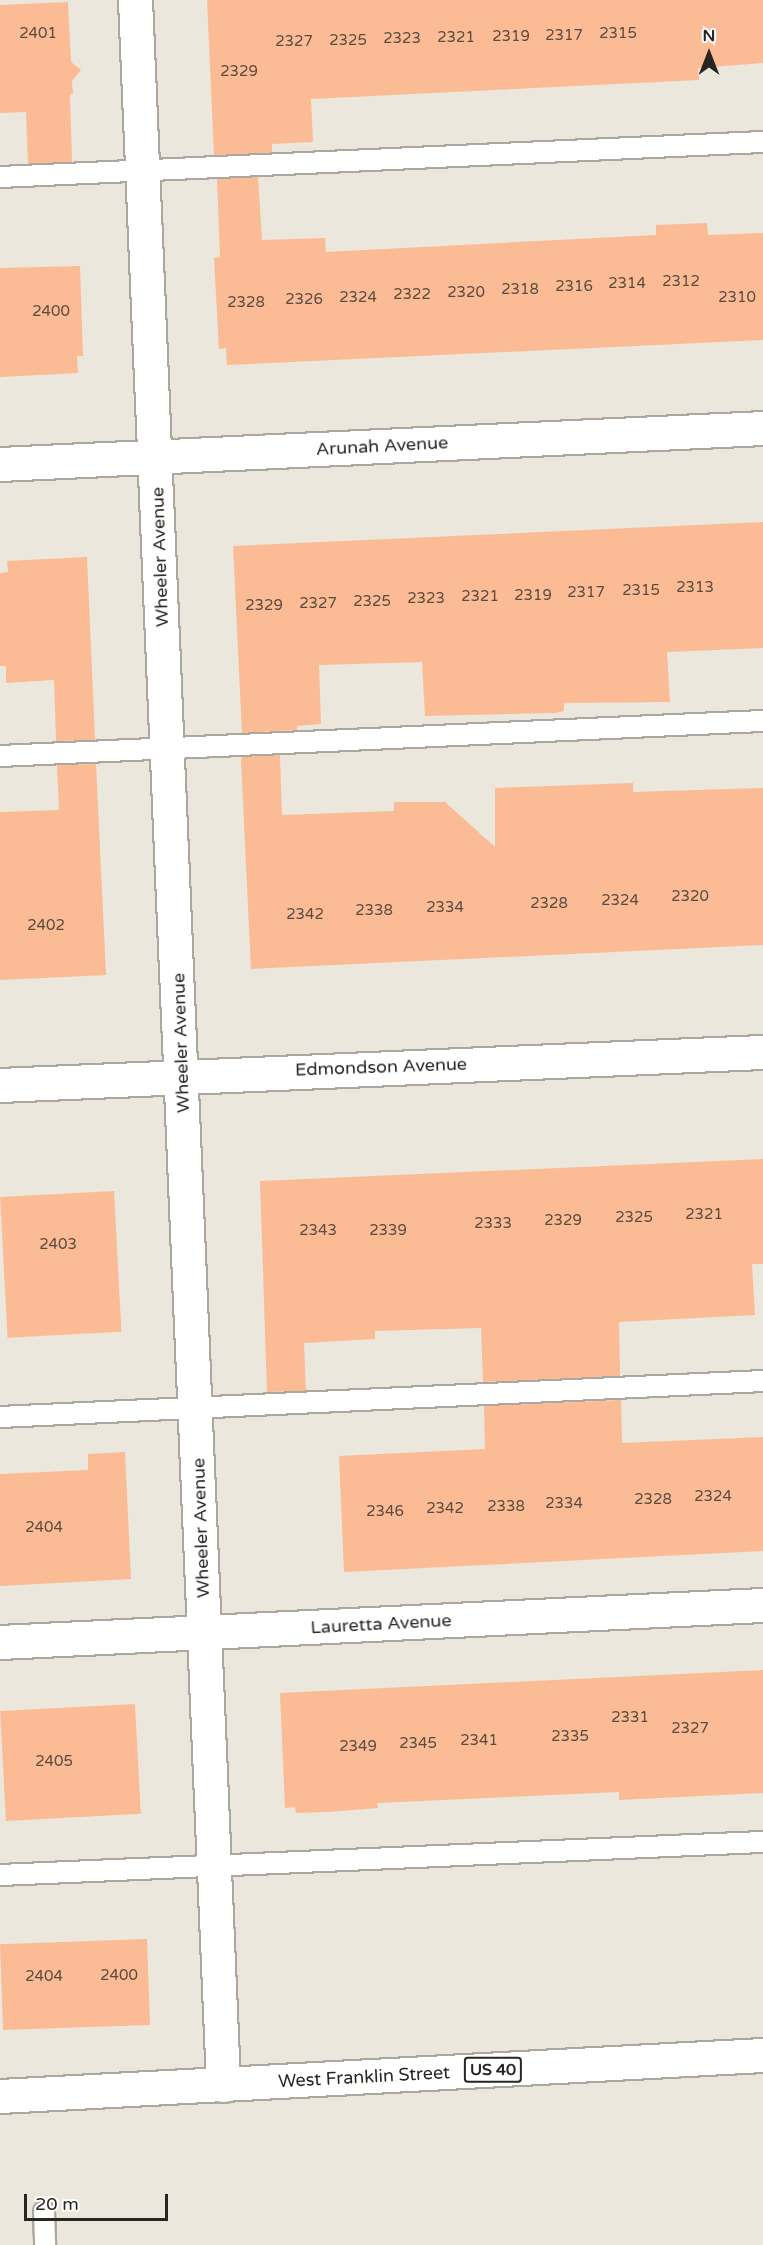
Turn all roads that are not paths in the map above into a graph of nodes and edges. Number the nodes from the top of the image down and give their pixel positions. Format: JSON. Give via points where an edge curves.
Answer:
{"nodes":[{"id":1,"x":135,"y":0,"type":"edge"},
{"id":2,"x":763,"y":142,"type":"edge"},
{"id":3,"x":144,"y":170,"type":"junction"},
{"id":4,"x":0,"y":177,"type":"edge"},
{"id":5,"x":763,"y":428,"type":"edge"},
{"id":6,"x":155,"y":457,"type":"junction"},
{"id":7,"x":0,"y":464,"type":"edge"},
{"id":8,"x":763,"y":721,"type":"edge"},
{"id":9,"x":168,"y":749,"type":"junction"},
{"id":10,"x":0,"y":756,"type":"edge"},
{"id":11,"x":763,"y":1052,"type":"edge"},
{"id":12,"x":182,"y":1076,"type":"junction"},
{"id":13,"x":0,"y":1085,"type":"edge"},
{"id":14,"x":763,"y":1381,"type":"edge"},
{"id":15,"x":196,"y":1407,"type":"junction"},
{"id":16,"x":0,"y":1417,"type":"edge"},
{"id":17,"x":763,"y":1605,"type":"edge"},
{"id":18,"x":206,"y":1632,"type":"junction"},
{"id":19,"x":0,"y":1642,"type":"edge"},
{"id":20,"x":763,"y":1842,"type":"edge"},
{"id":21,"x":216,"y":1865,"type":"junction"},
{"id":22,"x":0,"y":1875,"type":"edge"},
{"id":23,"x":763,"y":2055,"type":"edge"},
{"id":24,"x":223,"y":2085,"type":"junction"},
{"id":25,"x":0,"y":2096,"type":"edge"},
{"id":26,"x":44,"y":2212,"type":"dead end"},
{"id":27,"x":45,"y":2245,"type":"edge"}],
"edges":[{"from":1,"to":3,"type":"street","name":"Wheeler Avenue"},
{"from":2,"to":3,"type":"lane"},
{"from":3,"to":4,"type":"lane"},
{"from":3,"to":6,"type":"street","name":"Wheeler Avenue"},
{"from":5,"to":6,"type":"street","name":"Arunah Avenue"},
{"from":6,"to":7,"type":"street","name":"Arunah Avenue"},
{"from":6,"to":9,"type":"street","name":"Wheeler Avenue"},
{"from":8,"to":9,"type":"lane"},
{"from":9,"to":10,"type":"lane"},
{"from":9,"to":12,"type":"street","name":"Wheeler Avenue"},
{"from":11,"to":12,"type":"street","name":"Edmondson Avenue"},
{"from":12,"to":13,"type":"street","name":"Edmondson Avenue"},
{"from":12,"to":15,"type":"street","name":"Wheeler Avenue"},
{"from":14,"to":15,"type":"lane"},
{"from":15,"to":16,"type":"lane"},
{"from":15,"to":18,"type":"street","name":"Wheeler Avenue"},
{"from":17,"to":18,"type":"street","name":"Lauretta Avenue"},
{"from":18,"to":19,"type":"street","name":"Lauretta Avenue"},
{"from":18,"to":21,"type":"street","name":"Wheeler Avenue"},
{"from":20,"to":21,"type":"lane"},
{"from":21,"to":22,"type":"lane"},
{"from":21,"to":24,"type":"street","name":"Wheeler Avenue"},
{"from":23,"to":24,"type":"street","name":"West Franklin Street","number":"US 40"},
{"from":24,"to":25,"type":"street","name":"West Franklin Street","number":"US 40"},
{"from":26,"to":27,"type":"lane"}]}
